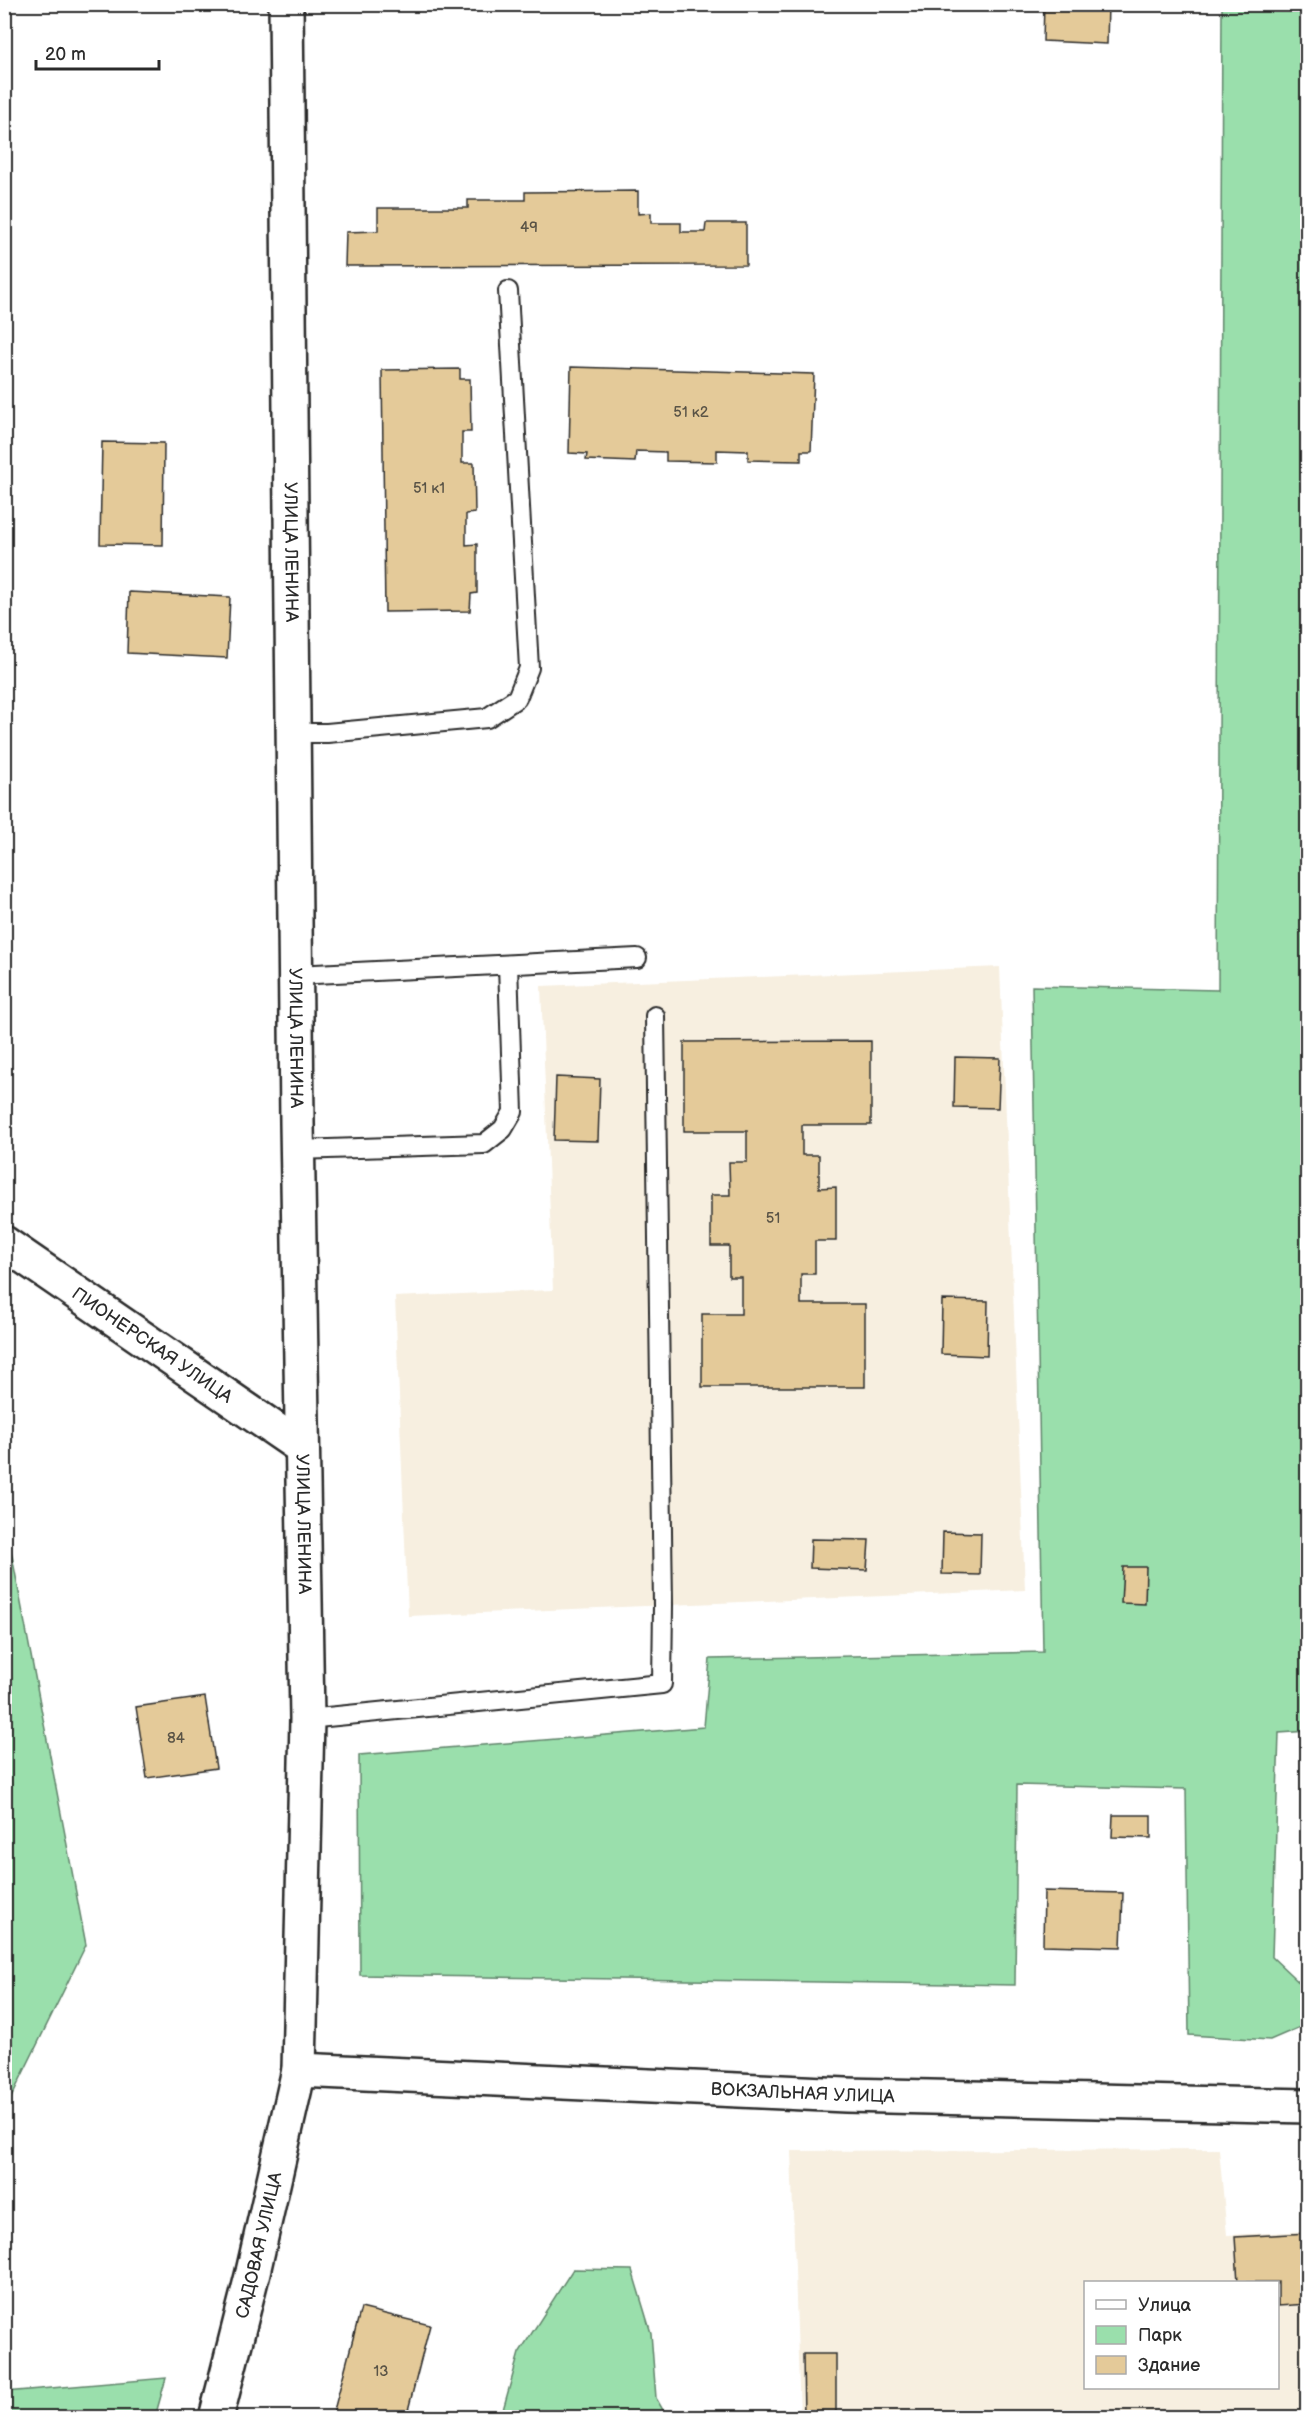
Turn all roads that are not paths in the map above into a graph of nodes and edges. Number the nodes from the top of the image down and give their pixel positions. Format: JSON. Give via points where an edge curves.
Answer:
{"nodes":[{"id":1,"x":285,"y":4,"type":"edge"},
{"id":2,"x":508,"y":291,"type":"dead end"},
{"id":3,"x":293,"y":733,"type":"junction"},
{"id":4,"x":637,"y":958,"type":"dead end"},
{"id":5,"x":508,"y":965,"type":"junction"},
{"id":6,"x":295,"y":975,"type":"junction"},
{"id":7,"x":655,"y":1016,"type":"dead end"},
{"id":8,"x":297,"y":1150,"type":"junction"},
{"id":9,"x":4,"y":1243,"type":"edge"},
{"id":10,"x":301,"y":1447,"type":"junction"},
{"id":11,"x":307,"y":1719,"type":"junction"},
{"id":12,"x":299,"y":2070,"type":"junction"},
{"id":13,"x":1308,"y":2106,"type":"edge"},
{"id":14,"x":216,"y":2418,"type":"edge"}],
"edges":[{"from":1,"to":3,"type":"street","name":"УЛИЦА ЛЕНИНА"},
{"from":2,"to":3,"type":"lane","via":[[529,668],[517,698],[487,718]]},
{"from":3,"to":6,"type":"street","name":"УЛИЦА ЛЕНИНА"},
{"from":4,"to":5,"type":"lane"},
{"from":5,"to":6,"type":"lane"},
{"from":5,"to":8,"type":"lane","via":[[513,1112],[503,1129],[484,1144]]},
{"from":6,"to":8,"type":"street","name":"УЛИЦА ЛЕНИНА"},
{"from":7,"to":11,"type":"lane","via":[[662,1684]]},
{"from":8,"to":10,"type":"street","name":"УЛИЦА ЛЕНИНА"},
{"from":9,"to":10,"type":"street","name":"ПИОНЕРСКАЯ УЛИЦА"},
{"from":10,"to":11,"type":"street","name":"УЛИЦА ЛЕНИНА"},
{"from":11,"to":12,"type":"street","name":"УЛИЦА ЛЕНИНА"},
{"from":12,"to":13,"type":"street","name":"ВОКЗАЛЬНАЯ УЛИЦА","via":[[846,2095]]},
{"from":12,"to":14,"type":"street","name":"САДОВАЯ УЛИЦА"}]}
